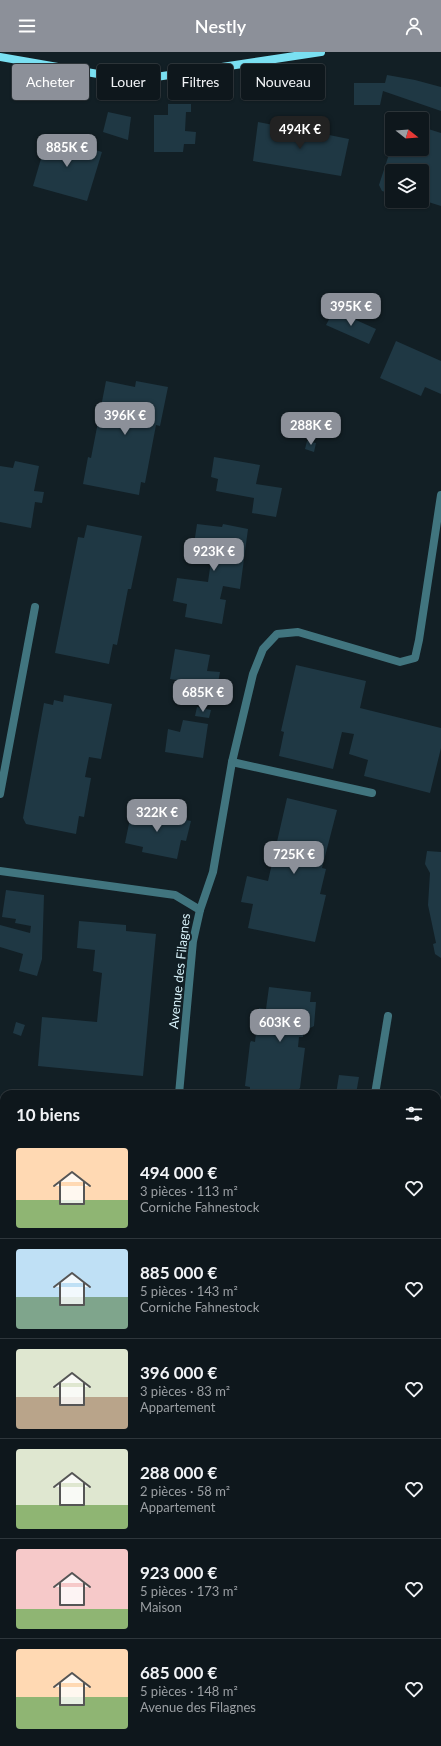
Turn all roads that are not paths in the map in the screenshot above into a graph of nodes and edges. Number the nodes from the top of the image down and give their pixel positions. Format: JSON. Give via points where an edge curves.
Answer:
{"nodes":[{"id":1,"x":321,"y":52,"type":"edge"},
{"id":2,"x":0,"y":57,"type":"edge"},
{"id":3,"x":441,"y":495,"type":"edge"},
{"id":4,"x":35,"y":607,"type":"dead end"},
{"id":5,"x":232,"y":762,"type":"junction"},
{"id":6,"x":372,"y":793,"type":"dead end"},
{"id":7,"x":0,"y":794,"type":"edge"},
{"id":8,"x":0,"y":871,"type":"edge"},
{"id":9,"x":200,"y":910,"type":"junction"},
{"id":10,"x":388,"y":1016,"type":"dead end"},
{"id":11,"x":179,"y":1090,"type":"edge"},
{"id":12,"x":376,"y":1090,"type":"edge"}],
"edges":[{"from":1,"to":2,"type":"main road","via":[[150,77],[98,74]]},
{"from":3,"to":5,"type":"street","via":[[415,658],[400,662],[298,632],[277,634],[263,649],[253,674]]},
{"from":4,"to":7,"type":"street"},
{"from":5,"to":6,"type":"street"},
{"from":5,"to":9,"type":"street","via":[[213,872]]},
{"from":8,"to":9,"type":"street","name":"Avenue des Filagnes","via":[[175,895]]},
{"from":9,"to":11,"type":"street","name":"Avenue des Filagnes","via":[[193,942]]},
{"from":10,"to":12,"type":"street"}]}
